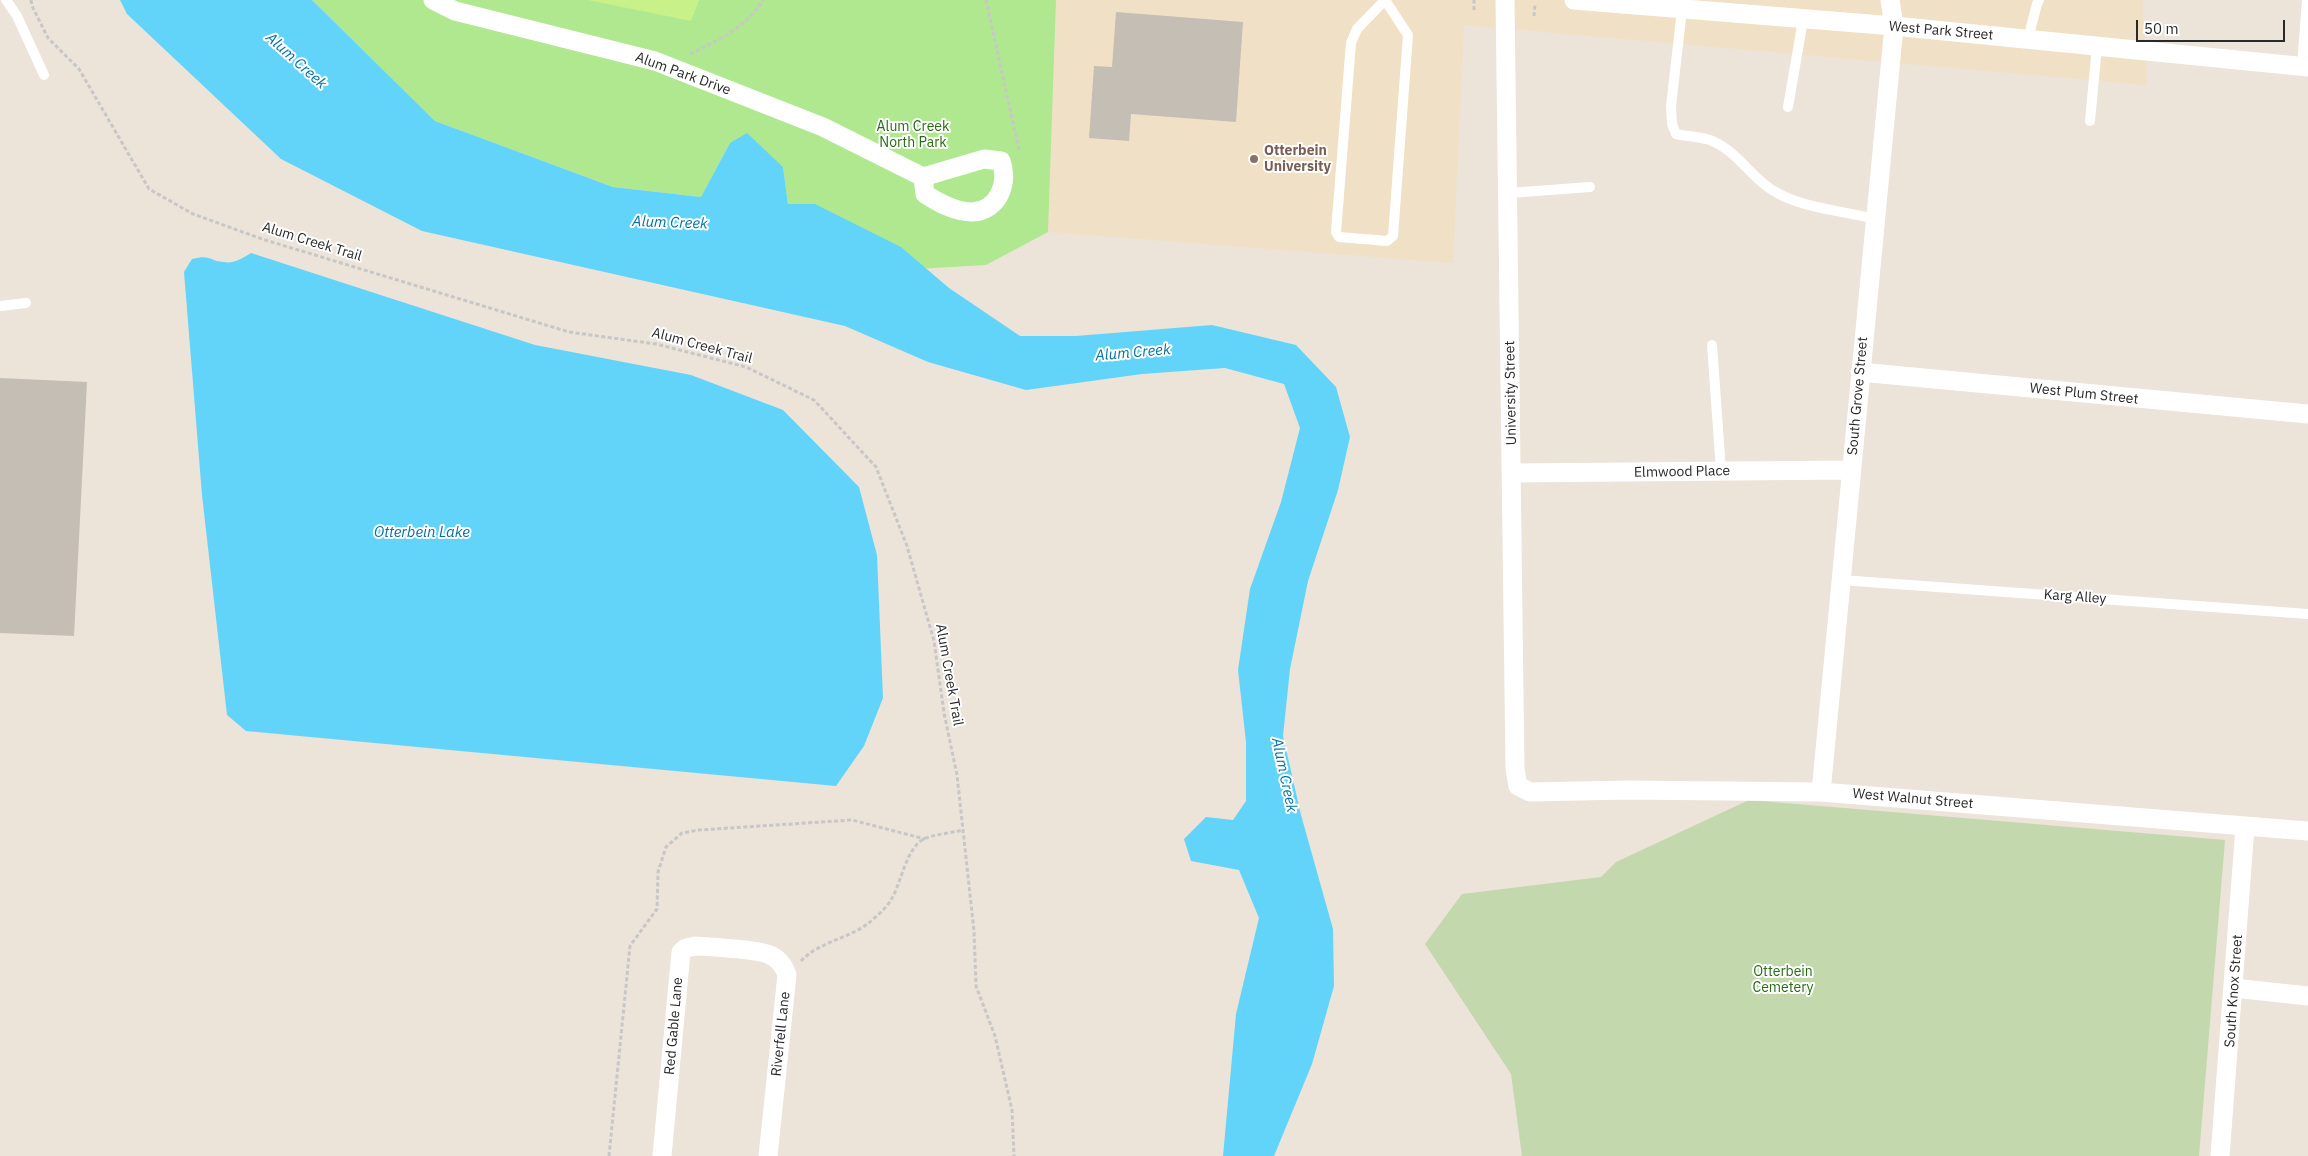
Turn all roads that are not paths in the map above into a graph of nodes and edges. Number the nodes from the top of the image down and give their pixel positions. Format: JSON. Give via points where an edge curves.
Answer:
{"nodes":[{"id":1,"x":6,"y":0,"type":"edge"},
{"id":2,"x":433,"y":0,"type":"edge"},
{"id":3,"x":1385,"y":0,"type":"edge"},
{"id":4,"x":1505,"y":0,"type":"edge"},
{"id":5,"x":1574,"y":0,"type":"edge"},
{"id":6,"x":1890,"y":0,"type":"edge"},
{"id":7,"x":2040,"y":0,"type":"edge"},
{"id":8,"x":2307,"y":0,"type":"edge"},
{"id":9,"x":1682,"y":10,"type":"junction"},
{"id":10,"x":1803,"y":20,"type":"junction"},
{"id":11,"x":1894,"y":26,"type":"junction"},
{"id":12,"x":2028,"y":39,"type":"junction"},
{"id":13,"x":2097,"y":46,"type":"junction"},
{"id":14,"x":2305,"y":67,"type":"edge"},
{"id":15,"x":44,"y":75,"type":"dead end"},
{"id":16,"x":1788,"y":107,"type":"dead end"},
{"id":17,"x":2090,"y":121,"type":"dead end"},
{"id":18,"x":923,"y":177,"type":"junction"},
{"id":19,"x":1590,"y":187,"type":"dead end"},
{"id":20,"x":1508,"y":193,"type":"junction"},
{"id":21,"x":1875,"y":219,"type":"junction"},
{"id":22,"x":26,"y":303,"type":"dead end"},
{"id":23,"x":0,"y":306,"type":"edge"},
{"id":24,"x":1712,"y":345,"type":"dead end"},
{"id":25,"x":1860,"y":372,"type":"junction"},
{"id":26,"x":2308,"y":414,"type":"edge"},
{"id":27,"x":1851,"y":470,"type":"junction"},
{"id":28,"x":1721,"y":471,"type":"junction"},
{"id":29,"x":1512,"y":473,"type":"junction"},
{"id":30,"x":1841,"y":580,"type":"junction"},
{"id":31,"x":2308,"y":614,"type":"edge"},
{"id":32,"x":1518,"y":786,"type":"joint"},
{"id":33,"x":1822,"y":792,"type":"junction"},
{"id":34,"x":2245,"y":827,"type":"junction"},
{"id":35,"x":2308,"y":832,"type":"edge"},
{"id":36,"x":735,"y":950,"type":"joint"},
{"id":37,"x":2234,"y":988,"type":"junction"},
{"id":38,"x":2308,"y":996,"type":"edge"},
{"id":39,"x":662,"y":1156,"type":"edge"},
{"id":40,"x":768,"y":1156,"type":"edge"},
{"id":41,"x":2220,"y":1156,"type":"edge"}],
"edges":[{"from":1,"to":15,"type":"lane","via":[[17,16]]},
{"from":2,"to":18,"type":"street","name":"Alum Park Drive","via":[[456,11],[667,66],[823,127]]},
{"from":3,"to":3,"type":"lane","via":[[1357,29],[1351,44],[1336,232],[1339,237],[1387,241],[1392,236],[1408,35]]},
{"from":4,"to":20,"type":"street","name":"University Street"},
{"from":5,"to":9,"type":"street","name":"West Park Street"},
{"from":6,"to":11,"type":"street","name":"South Grove Street"},
{"from":7,"to":12,"type":"lane"},
{"from":8,"to":14,"type":"lane"},
{"from":9,"to":10,"type":"street","name":"West Park Street"},
{"from":9,"to":21,"type":"lane","via":[[1670,106],[1676,134],[1710,141],[1740,161],[1761,183],[1779,195],[1811,206]]},
{"from":10,"to":11,"type":"street","name":"West Park Street"},
{"from":10,"to":16,"type":"lane"},
{"from":11,"to":12,"type":"street","name":"West Park Street"},
{"from":11,"to":21,"type":"street","name":"South Grove Street"},
{"from":12,"to":13,"type":"street","name":"West Park Street"},
{"from":13,"to":14,"type":"street","name":"West Park Street"},
{"from":13,"to":17,"type":"lane"},
{"from":18,"to":18,"type":"street","via":[[925,194],[943,206],[972,212],[988,206],[1002,192],[1005,172],[1001,161],[984,159]]},
{"from":19,"to":20,"type":"lane"},
{"from":20,"to":29,"type":"street","name":"University Street"},
{"from":21,"to":25,"type":"street","name":"South Grove Street"},
{"from":22,"to":23,"type":"lane"},
{"from":24,"to":28,"type":"lane"},
{"from":25,"to":26,"type":"street","name":"West Plum Street"},
{"from":25,"to":27,"type":"street","name":"South Grove Street"},
{"from":27,"to":28,"type":"street","name":"Elmwood Place"},
{"from":27,"to":30,"type":"street","name":"South Grove Street"},
{"from":28,"to":29,"type":"street","name":"Elmwood Place"},
{"from":29,"to":32,"type":"street","name":"University Street","via":[[1515,769]]},
{"from":30,"to":31,"type":"lane","name":"Karg Alley"},
{"from":30,"to":33,"type":"street","name":"South Grove Street"},
{"from":32,"to":33,"type":"street","name":"West Walnut Street","via":[[1530,792]]},
{"from":33,"to":34,"type":"street","name":"West Walnut Street"},
{"from":34,"to":35,"type":"street","name":"West Walnut Street"},
{"from":34,"to":37,"type":"street","name":"South Knox Street"},
{"from":36,"to":39,"type":"street","name":"Red Gable Lane","via":[[696,946],[681,952]]},
{"from":36,"to":40,"type":"street","name":"Riverfell Lane","via":[[769,954],[779,960],[787,975]]},
{"from":37,"to":38,"type":"street"},
{"from":37,"to":41,"type":"street","name":"South Knox Street"}]}
